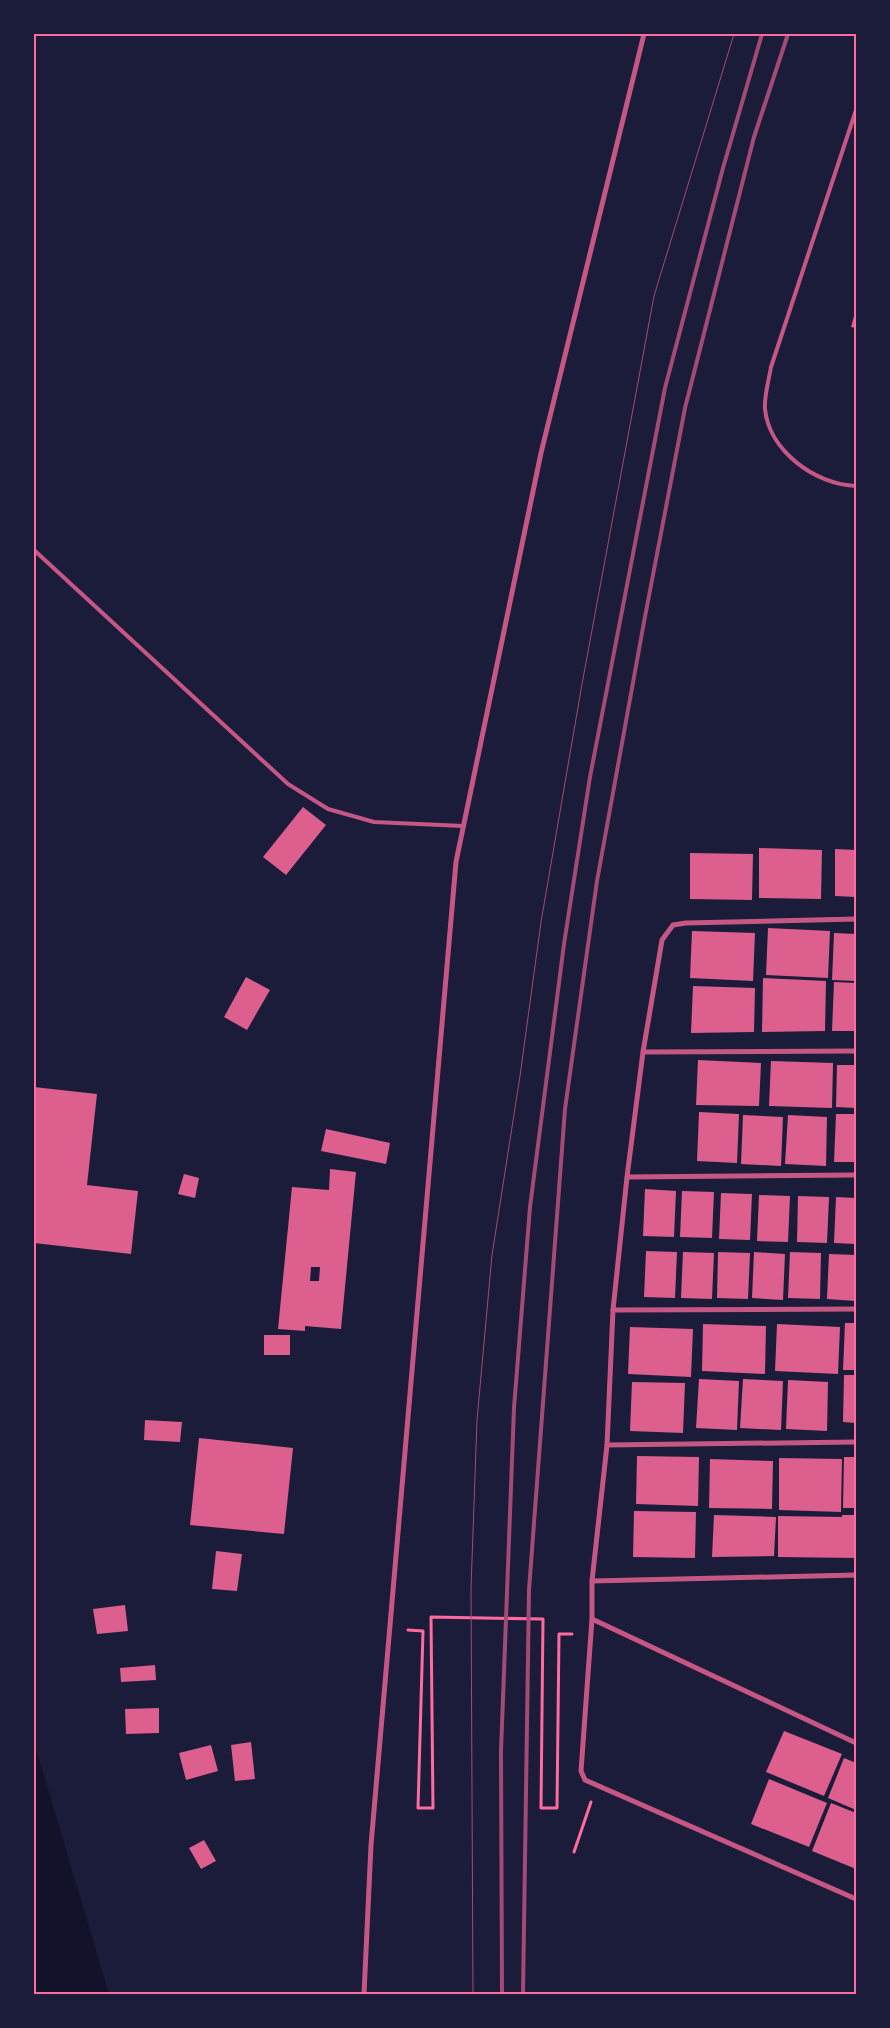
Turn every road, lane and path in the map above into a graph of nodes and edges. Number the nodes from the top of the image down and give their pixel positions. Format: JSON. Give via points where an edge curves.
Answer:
{"nodes":[{"id":1,"x":644,"y":34,"type":"edge"},
{"id":2,"x":856,"y":110,"type":"edge"},
{"id":3,"x":856,"y":486,"type":"edge"},
{"id":4,"x":34,"y":550,"type":"edge"},
{"id":5,"x":463,"y":826,"type":"junction"},
{"id":6,"x":856,"y":919,"type":"edge"},
{"id":7,"x":856,"y":1051,"type":"edge"},
{"id":8,"x":643,"y":1052,"type":"junction"},
{"id":9,"x":856,"y":1175,"type":"edge"},
{"id":10,"x":627,"y":1177,"type":"junction"},
{"id":11,"x":856,"y":1309,"type":"edge"},
{"id":12,"x":613,"y":1310,"type":"junction"},
{"id":13,"x":856,"y":1442,"type":"edge"},
{"id":14,"x":607,"y":1445,"type":"junction"},
{"id":15,"x":856,"y":1575,"type":"edge"},
{"id":16,"x":592,"y":1581,"type":"junction"},
{"id":17,"x":592,"y":1619,"type":"junction"},
{"id":18,"x":423,"y":1631,"type":"dead end"},
{"id":19,"x":559,"y":1634,"type":"dead end"},
{"id":20,"x":856,"y":1743,"type":"edge"},
{"id":21,"x":596,"y":1785,"type":"junction"},
{"id":22,"x":574,"y":1852,"type":"dead end"},
{"id":23,"x":856,"y":1899,"type":"edge"},
{"id":24,"x":364,"y":1994,"type":"edge"}],
"edges":[{"from":1,"to":5,"type":"street","via":[[541,453]]},
{"from":2,"to":3,"type":"lane","via":[[772,367],[765,409],[774,438],[795,462],[816,477]]},
{"from":4,"to":5,"type":"lane","via":[[288,784],[328,808],[374,822]]},
{"from":5,"to":24,"type":"street","via":[[456,862],[371,1845]]},
{"from":6,"to":8,"type":"street","via":[[673,925],[662,940]]},
{"from":7,"to":8,"type":"street"},
{"from":8,"to":10,"type":"street"},
{"from":9,"to":10,"type":"street"},
{"from":10,"to":12,"type":"street"},
{"from":11,"to":12,"type":"street"},
{"from":12,"to":14,"type":"street"},
{"from":13,"to":14,"type":"street"},
{"from":14,"to":16,"type":"street"},
{"from":15,"to":16,"type":"street"},
{"from":16,"to":17,"type":"street"},
{"from":17,"to":20,"type":"street"},
{"from":17,"to":21,"type":"street","via":[[581,1771],[585,1780]]},
{"from":18,"to":19,"type":"path","via":[[418,1808],[433,1808],[431,1617],[543,1619],[541,1808],[557,1808]]},
{"from":21,"to":22,"type":"path"},
{"from":21,"to":23,"type":"street"}]}
